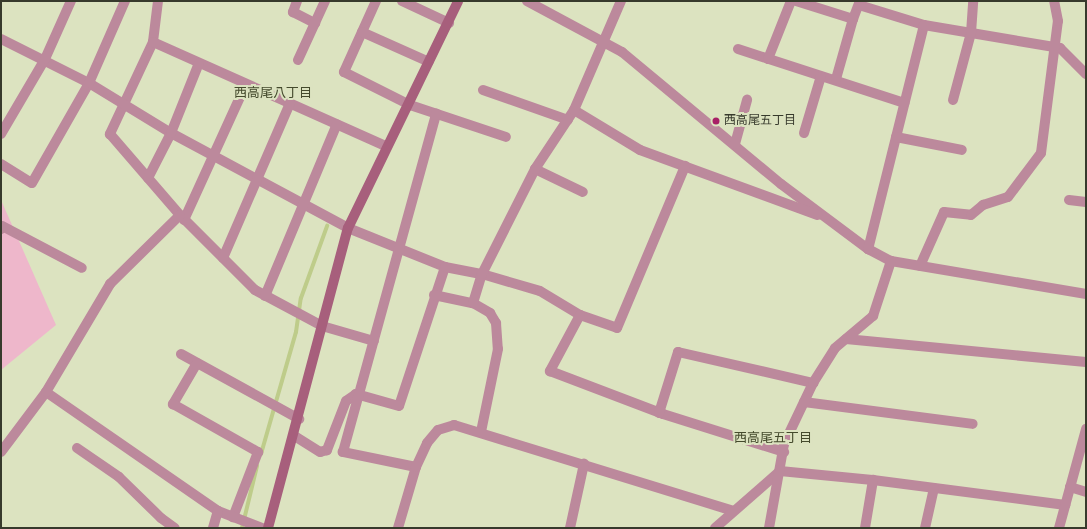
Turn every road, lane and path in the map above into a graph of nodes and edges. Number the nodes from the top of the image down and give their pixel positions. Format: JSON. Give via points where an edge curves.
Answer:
{"nodes":[{"id":1,"x":71,"y":1,"type":"edge"},
{"id":2,"x":125,"y":1,"type":"edge"},
{"id":3,"x":158,"y":1,"type":"edge"},
{"id":4,"x":297,"y":1,"type":"edge"},
{"id":5,"x":325,"y":1,"type":"edge"},
{"id":6,"x":376,"y":1,"type":"edge"},
{"id":7,"x":402,"y":1,"type":"edge"},
{"id":8,"x":458,"y":1,"type":"edge"},
{"id":9,"x":527,"y":1,"type":"edge"},
{"id":10,"x":621,"y":1,"type":"edge"},
{"id":11,"x":791,"y":1,"type":"edge"},
{"id":12,"x":796,"y":1,"type":"edge"},
{"id":13,"x":973,"y":1,"type":"edge"},
{"id":14,"x":1054,"y":1,"type":"edge"},
{"id":15,"x":860,"y":3,"type":"edge"},
{"id":16,"x":853,"y":19,"type":"junction"},
{"id":17,"x":315,"y":23,"type":"junction"},
{"id":18,"x":449,"y":23,"type":"junction"},
{"id":19,"x":924,"y":25,"type":"junction"},
{"id":20,"x":362,"y":32,"type":"junction"},
{"id":21,"x":971,"y":33,"type":"junction"},
{"id":22,"x":1,"y":39,"type":"edge"},
{"id":23,"x":153,"y":42,"type":"junction"},
{"id":24,"x":604,"y":44,"type":"junction"},
{"id":25,"x":1054,"y":47,"type":"junction"},
{"id":26,"x":738,"y":49,"type":"dead end"},
{"id":27,"x":45,"y":59,"type":"junction"},
{"id":28,"x":768,"y":59,"type":"junction"},
{"id":29,"x":298,"y":60,"type":"dead end"},
{"id":30,"x":429,"y":62,"type":"junction"},
{"id":31,"x":199,"y":63,"type":"junction"},
{"id":32,"x":1086,"y":74,"type":"edge"},
{"id":33,"x":821,"y":76,"type":"junction"},
{"id":34,"x":836,"y":79,"type":"junction"},
{"id":35,"x":89,"y":83,"type":"junction"},
{"id":36,"x":246,"y":84,"type":"junction"},
{"id":37,"x":483,"y":90,"type":"dead end"},
{"id":38,"x":747,"y":100,"type":"dead end"},
{"id":39,"x":953,"y":100,"type":"dead end"},
{"id":40,"x":126,"y":103,"type":"junction"},
{"id":41,"x":290,"y":103,"type":"junction"},
{"id":42,"x":904,"y":103,"type":"junction"},
{"id":43,"x":410,"y":105,"type":"junction"},
{"id":44,"x":574,"y":110,"type":"junction"},
{"id":45,"x":436,"y":114,"type":"junction"},
{"id":46,"x":568,"y":120,"type":"junction"},
{"id":47,"x":337,"y":124,"type":"junction"},
{"id":48,"x":171,"y":133,"type":"junction"},
{"id":49,"x":804,"y":133,"type":"dead end"},
{"id":50,"x":1,"y":134,"type":"edge"},
{"id":51,"x":506,"y":137,"type":"dead end"},
{"id":52,"x":896,"y":137,"type":"junction"},
{"id":53,"x":735,"y":144,"type":"junction"},
{"id":54,"x":386,"y":146,"type":"junction"},
{"id":55,"x":962,"y":150,"type":"dead end"},
{"id":56,"x":214,"y":156,"type":"junction"},
{"id":57,"x":1,"y":164,"type":"edge"},
{"id":58,"x":685,"y":166,"type":"junction"},
{"id":59,"x":534,"y":169,"type":"junction"},
{"id":60,"x":148,"y":178,"type":"junction"},
{"id":61,"x":258,"y":180,"type":"junction"},
{"id":62,"x":583,"y":192,"type":"dead end"},
{"id":63,"x":1069,"y":200,"type":"dead end"},
{"id":64,"x":1086,"y":202,"type":"edge"},
{"id":65,"x":302,"y":204,"type":"junction"},
{"id":66,"x":182,"y":217,"type":"junction"},
{"id":67,"x":830,"y":220,"type":"junction"},
{"id":68,"x":348,"y":228,"type":"junction"},
{"id":69,"x":1,"y":229,"type":"edge"},
{"id":70,"x":400,"y":249,"type":"junction"},
{"id":71,"x":868,"y":249,"type":"junction"},
{"id":72,"x":223,"y":258,"type":"junction"},
{"id":73,"x":891,"y":261,"type":"junction"},
{"id":74,"x":920,"y":266,"type":"junction"},
{"id":75,"x":445,"y":267,"type":"junction"},
{"id":76,"x":82,"y":268,"type":"dead end"},
{"id":77,"x":482,"y":274,"type":"junction"},
{"id":78,"x":1086,"y":294,"type":"edge"},
{"id":79,"x":434,"y":295,"type":"junction"},
{"id":80,"x":265,"y":296,"type":"junction"},
{"id":81,"x":474,"y":303,"type":"junction"},
{"id":82,"x":580,"y":314,"type":"junction"},
{"id":83,"x":322,"y":326,"type":"junction"},
{"id":84,"x":846,"y":339,"type":"junction"},
{"id":85,"x":374,"y":341,"type":"junction"},
{"id":86,"x":181,"y":354,"type":"dead end"},
{"id":87,"x":197,"y":362,"type":"junction"},
{"id":88,"x":1086,"y":362,"type":"edge"},
{"id":89,"x":813,"y":383,"type":"junction"},
{"id":90,"x":46,"y":392,"type":"junction"},
{"id":91,"x":359,"y":394,"type":"junction"},
{"id":92,"x":804,"y":402,"type":"junction"},
{"id":93,"x":659,"y":413,"type":"junction"},
{"id":94,"x":299,"y":419,"type":"junction"},
{"id":95,"x":973,"y":424,"type":"dead end"},
{"id":96,"x":1086,"y":429,"type":"edge"},
{"id":97,"x":481,"y":432,"type":"junction"},
{"id":98,"x":294,"y":436,"type":"junction"},
{"id":99,"x":1084,"y":442,"type":"edge"},
{"id":100,"x":77,"y":448,"type":"dead end"},
{"id":101,"x":1,"y":452,"type":"edge"},
{"id":102,"x":784,"y":452,"type":"junction"},
{"id":103,"x":584,"y":464,"type":"junction"},
{"id":104,"x":416,"y":466,"type":"junction"},
{"id":105,"x":780,"y":472,"type":"junction"},
{"id":106,"x":873,"y":480,"type":"junction"},
{"id":107,"x":1070,"y":486,"type":"junction"},
{"id":108,"x":934,"y":488,"type":"junction"},
{"id":109,"x":1086,"y":492,"type":"edge"},
{"id":110,"x":1065,"y":505,"type":"junction"},
{"id":111,"x":218,"y":511,"type":"junction"},
{"id":112,"x":733,"y":511,"type":"junction"},
{"id":113,"x":233,"y":517,"type":"junction"},
{"id":114,"x":175,"y":528,"type":"edge"},
{"id":115,"x":213,"y":528,"type":"edge"},
{"id":116,"x":262,"y":528,"type":"edge"},
{"id":117,"x":268,"y":528,"type":"edge"},
{"id":118,"x":398,"y":528,"type":"edge"},
{"id":119,"x":570,"y":528,"type":"edge"},
{"id":120,"x":716,"y":528,"type":"edge"},
{"id":121,"x":769,"y":528,"type":"edge"},
{"id":122,"x":865,"y":528,"type":"edge"},
{"id":123,"x":925,"y":528,"type":"edge"},
{"id":124,"x":1059,"y":528,"type":"edge"}],
"edges":[{"from":1,"to":27,"type":"street"},
{"from":2,"to":35,"type":"street"},
{"from":3,"to":23,"type":"street"},
{"from":4,"to":17,"type":"street","via":[[293,12]]},
{"from":5,"to":17,"type":"street"},
{"from":6,"to":20,"type":"street"},
{"from":7,"to":18,"type":"street"},
{"from":8,"to":18,"type":"street"},
{"from":9,"to":24,"type":"street"},
{"from":10,"to":24,"type":"street"},
{"from":11,"to":28,"type":"street"},
{"from":12,"to":16,"type":"street"},
{"from":13,"to":21,"type":"street"},
{"from":14,"to":25,"type":"street","via":[[1058,21]]},
{"from":15,"to":16,"type":"street"},
{"from":15,"to":19,"type":"street"},
{"from":16,"to":34,"type":"street"},
{"from":17,"to":29,"type":"street"},
{"from":18,"to":30,"type":"street"},
{"from":19,"to":21,"type":"street"},
{"from":19,"to":42,"type":"street"},
{"from":20,"to":30,"type":"street"},
{"from":20,"to":43,"type":"street","via":[[344,72]]},
{"from":21,"to":25,"type":"street"},
{"from":21,"to":39,"type":"street"},
{"from":22,"to":27,"type":"street"},
{"from":23,"to":31,"type":"street"},
{"from":23,"to":40,"type":"street"},
{"from":24,"to":44,"type":"street"},
{"from":24,"to":53,"type":"street","via":[[622,52],[644,68]]},
{"from":25,"to":32,"type":"street","via":[[1060,48]]},
{"from":25,"to":74,"type":"street","via":[[1042,153],[1008,197],[983,205],[971,215],[944,212]]},
{"from":26,"to":28,"type":"street"},
{"from":27,"to":35,"type":"street"},
{"from":27,"to":50,"type":"street"},
{"from":28,"to":33,"type":"street"},
{"from":30,"to":43,"type":"street"},
{"from":31,"to":36,"type":"street"},
{"from":31,"to":48,"type":"street"},
{"from":33,"to":34,"type":"street"},
{"from":33,"to":49,"type":"street"},
{"from":34,"to":42,"type":"street"},
{"from":35,"to":40,"type":"street"},
{"from":35,"to":57,"type":"street","via":[[32,183]]},
{"from":36,"to":41,"type":"street"},
{"from":36,"to":56,"type":"street"},
{"from":37,"to":46,"type":"street"},
{"from":38,"to":53,"type":"street"},
{"from":40,"to":48,"type":"street"},
{"from":40,"to":60,"type":"street","via":[[110,134]]},
{"from":41,"to":47,"type":"street"},
{"from":41,"to":61,"type":"street"},
{"from":42,"to":52,"type":"street"},
{"from":43,"to":45,"type":"street"},
{"from":43,"to":54,"type":"street"},
{"from":44,"to":46,"type":"street"},
{"from":44,"to":58,"type":"street","via":[[640,150]]},
{"from":45,"to":51,"type":"street"},
{"from":45,"to":70,"type":"street"},
{"from":46,"to":59,"type":"street"},
{"from":47,"to":54,"type":"street"},
{"from":47,"to":65,"type":"street"},
{"from":48,"to":56,"type":"street"},
{"from":48,"to":60,"type":"street"},
{"from":52,"to":55,"type":"street"},
{"from":52,"to":71,"type":"street"},
{"from":53,"to":67,"type":"street"},
{"from":54,"to":68,"type":"street"},
{"from":56,"to":61,"type":"street"},
{"from":56,"to":66,"type":"street"},
{"from":58,"to":67,"type":"street"},
{"from":58,"to":82,"type":"street","via":[[617,328]]},
{"from":59,"to":62,"type":"street"},
{"from":59,"to":77,"type":"street"},
{"from":60,"to":66,"type":"street"},
{"from":61,"to":65,"type":"street"},
{"from":61,"to":72,"type":"street"},
{"from":63,"to":64,"type":"street"},
{"from":65,"to":68,"type":"street"},
{"from":65,"to":80,"type":"street"},
{"from":66,"to":72,"type":"street"},
{"from":66,"to":90,"type":"street","via":[[110,284]]},
{"from":67,"to":71,"type":"street"},
{"from":68,"to":70,"type":"street"},
{"from":68,"to":83,"type":"street"},
{"from":69,"to":76,"type":"street","via":[[2,226]]},
{"from":70,"to":75,"type":"street"},
{"from":70,"to":85,"type":"street"},
{"from":71,"to":73,"type":"street"},
{"from":72,"to":80,"type":"street","via":[[255,290]]},
{"from":73,"to":74,"type":"street"},
{"from":73,"to":84,"type":"street","via":[[873,316]]},
{"from":74,"to":78,"type":"street"},
{"from":75,"to":77,"type":"street"},
{"from":75,"to":79,"type":"street"},
{"from":77,"to":81,"type":"street"},
{"from":77,"to":82,"type":"street","via":[[540,291]]},
{"from":79,"to":81,"type":"street"},
{"from":79,"to":91,"type":"street","via":[[428,322],[399,406]]},
{"from":80,"to":83,"type":"street"},
{"from":81,"to":97,"type":"street","via":[[490,313],[496,323],[498,349]]},
{"from":82,"to":93,"type":"street","via":[[550,371]]},
{"from":83,"to":85,"type":"street"},
{"from":83,"to":94,"type":"street"},
{"from":84,"to":88,"type":"street"},
{"from":84,"to":89,"type":"street","via":[[835,348]]},
{"from":85,"to":91,"type":"street"},
{"from":86,"to":87,"type":"street"},
{"from":87,"to":94,"type":"street"},
{"from":87,"to":113,"type":"street","via":[[173,404],[258,452]]},
{"from":89,"to":92,"type":"street"},
{"from":89,"to":93,"type":"street","via":[[678,352]]},
{"from":90,"to":101,"type":"street"},
{"from":90,"to":111,"type":"street"},
{"from":91,"to":98,"type":"street","via":[[350,396],[346,401],[327,450],[320,452]]},
{"from":91,"to":104,"type":"street","via":[[342,452]]},
{"from":92,"to":95,"type":"street"},
{"from":92,"to":102,"type":"street","via":[[784,444]]},
{"from":93,"to":102,"type":"street"},
{"from":94,"to":98,"type":"street"},
{"from":96,"to":99,"type":"street"},
{"from":97,"to":103,"type":"street"},
{"from":97,"to":104,"type":"street","via":[[454,425],[438,430],[427,442]]},
{"from":98,"to":117,"type":"street"},
{"from":99,"to":107,"type":"street"},
{"from":100,"to":114,"type":"street","via":[[119,477],[160,518]]},
{"from":102,"to":105,"type":"street"},
{"from":103,"to":112,"type":"street"},
{"from":103,"to":119,"type":"street"},
{"from":104,"to":118,"type":"street"},
{"from":105,"to":106,"type":"street"},
{"from":105,"to":112,"type":"street"},
{"from":105,"to":121,"type":"street"},
{"from":106,"to":108,"type":"street"},
{"from":106,"to":122,"type":"street"},
{"from":107,"to":109,"type":"street"},
{"from":107,"to":110,"type":"street"},
{"from":108,"to":110,"type":"street"},
{"from":108,"to":123,"type":"street"},
{"from":110,"to":124,"type":"street"},
{"from":111,"to":113,"type":"street"},
{"from":111,"to":115,"type":"street"},
{"from":112,"to":120,"type":"street"},
{"from":113,"to":116,"type":"street"}]}
